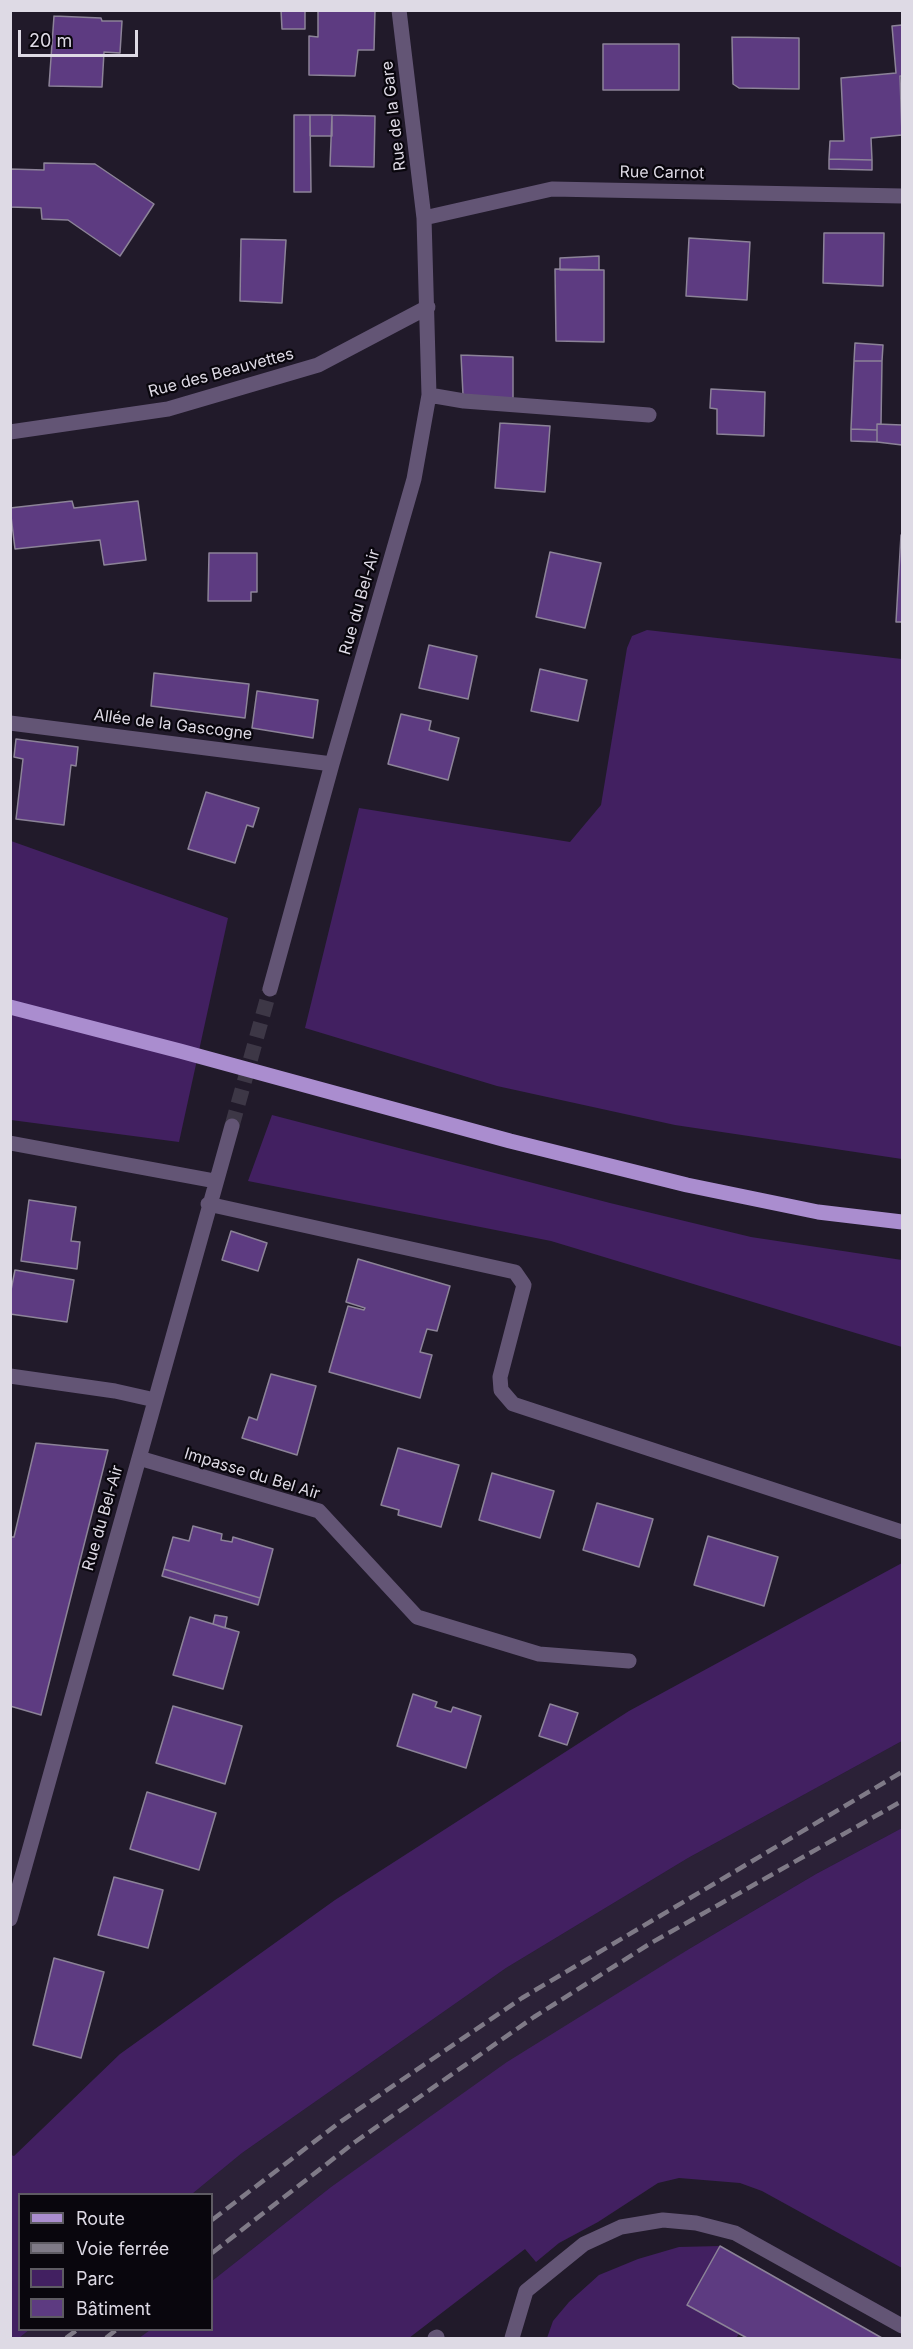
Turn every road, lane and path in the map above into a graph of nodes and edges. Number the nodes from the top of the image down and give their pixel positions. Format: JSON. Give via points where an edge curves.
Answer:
{"nodes":[{"id":1,"x":399,"y":10,"type":"edge"},
{"id":2,"x":903,"y":196,"type":"edge"},
{"id":3,"x":424,"y":218,"type":"junction"},
{"id":4,"x":428,"y":307,"type":"junction"},
{"id":5,"x":429,"y":395,"type":"junction"},
{"id":6,"x":649,"y":415,"type":"dead end"},
{"id":7,"x":10,"y":432,"type":"edge"},
{"id":8,"x":10,"y":723,"type":"edge"},
{"id":9,"x":332,"y":764,"type":"junction"},
{"id":10,"x":270,"y":989,"type":"tunnel mouth"},
{"id":11,"x":10,"y":1007,"type":"edge"},
{"id":12,"x":232,"y":1126,"type":"tunnel mouth"},
{"id":13,"x":10,"y":1143,"type":"edge"},
{"id":14,"x":215,"y":1181,"type":"junction"},
{"id":15,"x":208,"y":1204,"type":"junction"},
{"id":16,"x":903,"y":1222,"type":"edge"},
{"id":17,"x":10,"y":1376,"type":"edge"},
{"id":18,"x":155,"y":1400,"type":"junction"},
{"id":19,"x":139,"y":1458,"type":"junction"},
{"id":20,"x":903,"y":1532,"type":"edge"},
{"id":21,"x":629,"y":1661,"type":"dead end"},
{"id":22,"x":10,"y":1919,"type":"edge"},
{"id":23,"x":903,"y":2326,"type":"edge"},
{"id":24,"x":512,"y":2338,"type":"edge"}],
"edges":[{"from":1,"to":3,"type":"street","name":"Rue de la Gare"},
{"from":2,"to":3,"type":"street","name":"Rue Carnot","via":[[552,189]]},
{"from":3,"to":4,"type":"street","name":"Rue du Bel-Air"},
{"from":4,"to":5,"type":"street","name":"Rue du Bel-Air"},
{"from":4,"to":7,"type":"street","name":"Rue des Beauvettes","via":[[318,365],[168,409]]},
{"from":5,"to":6,"type":"street"},
{"from":5,"to":9,"type":"street","name":"Rue du Bel-Air","via":[[414,479]]},
{"from":8,"to":9,"type":"street","name":"Allée de la Gascogne"},
{"from":9,"to":10,"type":"street","name":"Rue du Bel-Air"},
{"from":11,"to":16,"type":"main road","via":[[687,1185],[818,1212]]},
{"from":12,"to":14,"type":"street","name":"Rue du Bel-Air"},
{"from":13,"to":14,"type":"street"},
{"from":14,"to":15,"type":"street","name":"Rue du Bel-Air"},
{"from":15,"to":18,"type":"street","name":"Rue du Bel-Air"},
{"from":15,"to":20,"type":"street","via":[[515,1272],[524,1285],[500,1377],[501,1390],[513,1404]]},
{"from":17,"to":18,"type":"street"},
{"from":18,"to":19,"type":"street","name":"Rue du Bel-Air"},
{"from":19,"to":21,"type":"street","name":"Impasse du Bel Air","via":[[319,1511],[417,1617],[539,1654]]},
{"from":19,"to":22,"type":"street","name":"Rue du Bel-Air"},
{"from":23,"to":24,"type":"street","via":[[735,2233],[663,2220],[621,2227],[584,2244],[526,2291]]}]}
